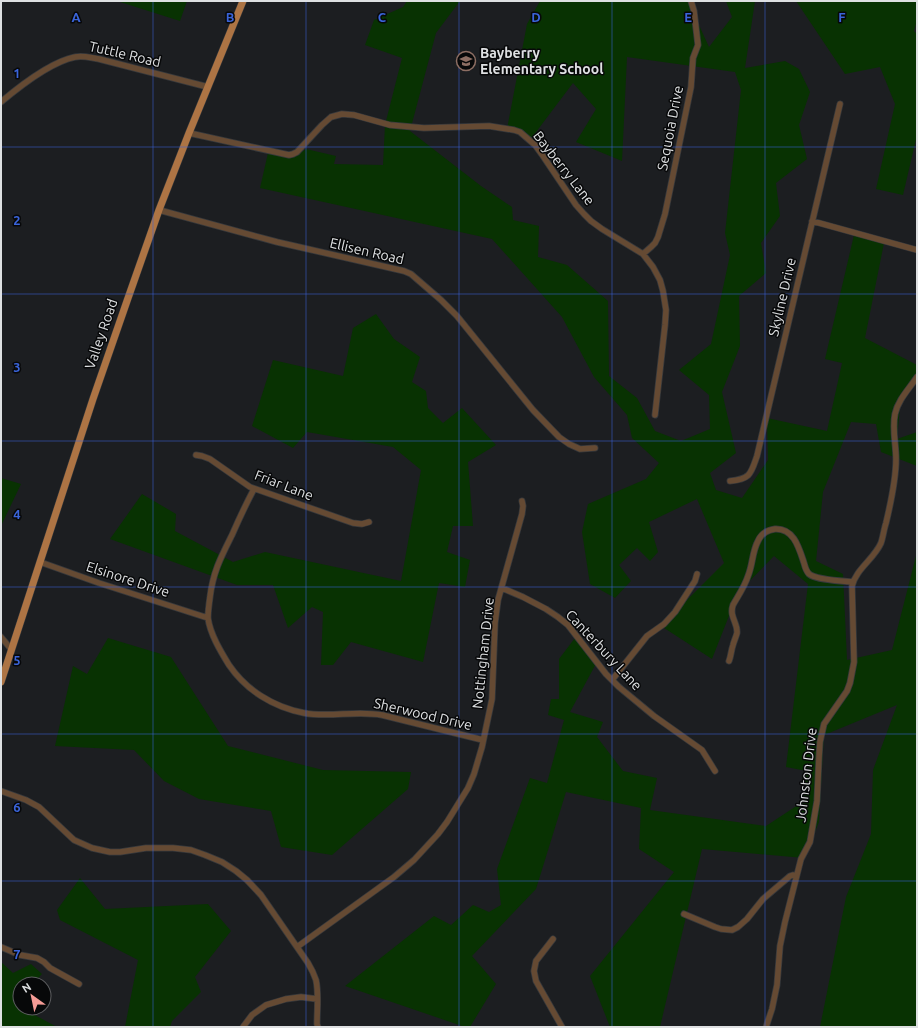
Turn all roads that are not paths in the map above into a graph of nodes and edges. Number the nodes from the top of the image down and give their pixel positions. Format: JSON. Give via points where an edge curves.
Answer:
{"nodes":[{"id":1,"x":243,"y":1,"type":"edge"},
{"id":2,"x":691,"y":1,"type":"edge"},
{"id":3,"x":208,"y":87,"type":"junction"},
{"id":4,"x":1,"y":102,"type":"edge"},
{"id":5,"x":840,"y":104,"type":"dead end"},
{"id":6,"x":189,"y":133,"type":"junction"},
{"id":7,"x":159,"y":210,"type":"junction"},
{"id":8,"x":812,"y":221,"type":"junction"},
{"id":9,"x":917,"y":250,"type":"edge"},
{"id":10,"x":643,"y":254,"type":"junction"},
{"id":11,"x":917,"y":377,"type":"edge"},
{"id":12,"x":655,"y":415,"type":"dead end"},
{"id":13,"x":595,"y":448,"type":"dead end"},
{"id":14,"x":196,"y":455,"type":"dead end"},
{"id":15,"x":730,"y":481,"type":"dead end"},
{"id":16,"x":254,"y":488,"type":"junction"},
{"id":17,"x":522,"y":501,"type":"dead end"},
{"id":18,"x":369,"y":522,"type":"dead end"},
{"id":19,"x":40,"y":562,"type":"junction"},
{"id":20,"x":697,"y":574,"type":"dead end"},
{"id":21,"x":853,"y":582,"type":"junction"},
{"id":22,"x":502,"y":588,"type":"junction"},
{"id":23,"x":208,"y":618,"type":"junction"},
{"id":24,"x":1,"y":637,"type":"edge"},
{"id":25,"x":11,"y":649,"type":"junction"},
{"id":26,"x":729,"y":661,"type":"dead end"},
{"id":27,"x":612,"y":680,"type":"junction"},
{"id":28,"x":1,"y":682,"type":"edge"},
{"id":29,"x":483,"y":740,"type":"junction"},
{"id":30,"x":715,"y":771,"type":"dead end"},
{"id":31,"x":1,"y":791,"type":"edge"},
{"id":32,"x":796,"y":876,"type":"junction"},
{"id":33,"x":684,"y":914,"type":"dead end"},
{"id":34,"x":553,"y":938,"type":"dead end"},
{"id":35,"x":1,"y":947,"type":"edge"},
{"id":36,"x":297,"y":947,"type":"junction"},
{"id":37,"x":79,"y":984,"type":"dead end"},
{"id":38,"x":317,"y":999,"type":"junction"},
{"id":39,"x":242,"y":1027,"type":"edge"},
{"id":40,"x":318,"y":1027,"type":"edge"},
{"id":41,"x":562,"y":1027,"type":"edge"},
{"id":42,"x":766,"y":1027,"type":"edge"}],
"edges":[{"from":1,"to":3,"type":"main road","name":"Valley Road"},
{"from":2,"to":10,"type":"street","name":"Sequoia Drive","via":[[698,45],[692,63],[691,87],[665,214],[655,243]]},
{"from":3,"to":4,"type":"street","name":"Tuttle Road","via":[[81,56],[51,66]]},
{"from":3,"to":6,"type":"main road","name":"Valley Road"},
{"from":5,"to":8,"type":"street","name":"Skyline Drive"},
{"from":6,"to":7,"type":"main road","name":"Valley Road"},
{"from":6,"to":10,"type":"street","name":"Bayberry Lane","via":[[289,155],[297,152],[331,117],[342,114],[390,125],[424,128],[489,126],[514,130],[535,145],[576,205],[591,221]]},
{"from":7,"to":13,"type":"street","name":"Ellisen Road","via":[[411,274],[457,316],[533,410],[559,437],[580,449]]},
{"from":7,"to":19,"type":"main road","name":"Valley Road","via":[[107,356]]},
{"from":8,"to":9,"type":"street"},
{"from":8,"to":15,"type":"street","name":"Skyline Drive","via":[[757,456],[751,473],[740,480]]},
{"from":10,"to":12,"type":"street","name":"Bayberry Lane","via":[[660,280],[665,302],[665,325]]},
{"from":11,"to":21,"type":"street","via":[[900,401],[895,414],[895,469],[881,544]]},
{"from":14,"to":16,"type":"street","name":"Friar Lane","via":[[210,459]]},
{"from":16,"to":18,"type":"street","name":"Friar Lane","via":[[353,523]]},
{"from":16,"to":23,"type":"street","name":"Sherwood Drive","via":[[218,564],[212,583]]},
{"from":17,"to":22,"type":"street","name":"Nottingham Drive","via":[[522,514]]},
{"from":19,"to":23,"type":"street","name":"Elsinore Drive"},
{"from":19,"to":25,"type":"main road","name":"Valley Road"},
{"from":20,"to":27,"type":"street","via":[[675,612],[647,636]]},
{"from":21,"to":26,"type":"street","via":[[812,576],[807,572],[795,540],[784,530],[769,530],[758,540],[748,576],[731,610],[737,634]]},
{"from":21,"to":32,"type":"street","name":"Johnston Drive","via":[[852,674],[847,692],[824,724],[820,742],[817,801],[810,842]]},
{"from":22,"to":27,"type":"street","name":"Canterbury Lane","via":[[558,617]]},
{"from":22,"to":29,"type":"street","name":"Nottingham Drive","via":[[495,623],[492,699]]},
{"from":23,"to":29,"type":"street","name":"Sherwood Drive","via":[[224,657],[236,674],[248,687],[271,701],[305,713],[382,714]]},
{"from":24,"to":25,"type":"street"},
{"from":25,"to":28,"type":"main road","name":"Valley Road"},
{"from":27,"to":30,"type":"street","name":"Canterbury Lane","via":[[654,716],[702,750]]},
{"from":29,"to":36,"type":"street","name":"Nottingham Drive","via":[[468,788],[447,822],[414,860]]},
{"from":31,"to":36,"type":"street","via":[[38,807],[74,840],[92,848],[120,852],[146,848],[173,848],[191,850],[222,862],[247,880],[259,893]]},
{"from":32,"to":33,"type":"street","via":[[790,876],[763,900],[738,928],[721,929]]},
{"from":32,"to":42,"type":"street","name":"Johnston Drive","via":[[784,922],[777,985]]},
{"from":34,"to":41,"type":"street","via":[[536,961],[534,971],[536,980]]},
{"from":35,"to":37,"type":"street","via":[[40,960]]},
{"from":36,"to":38,"type":"street","via":[[313,972]]},
{"from":38,"to":39,"type":"street","via":[[301,997],[266,1005]]},
{"from":38,"to":40,"type":"street"}]}
